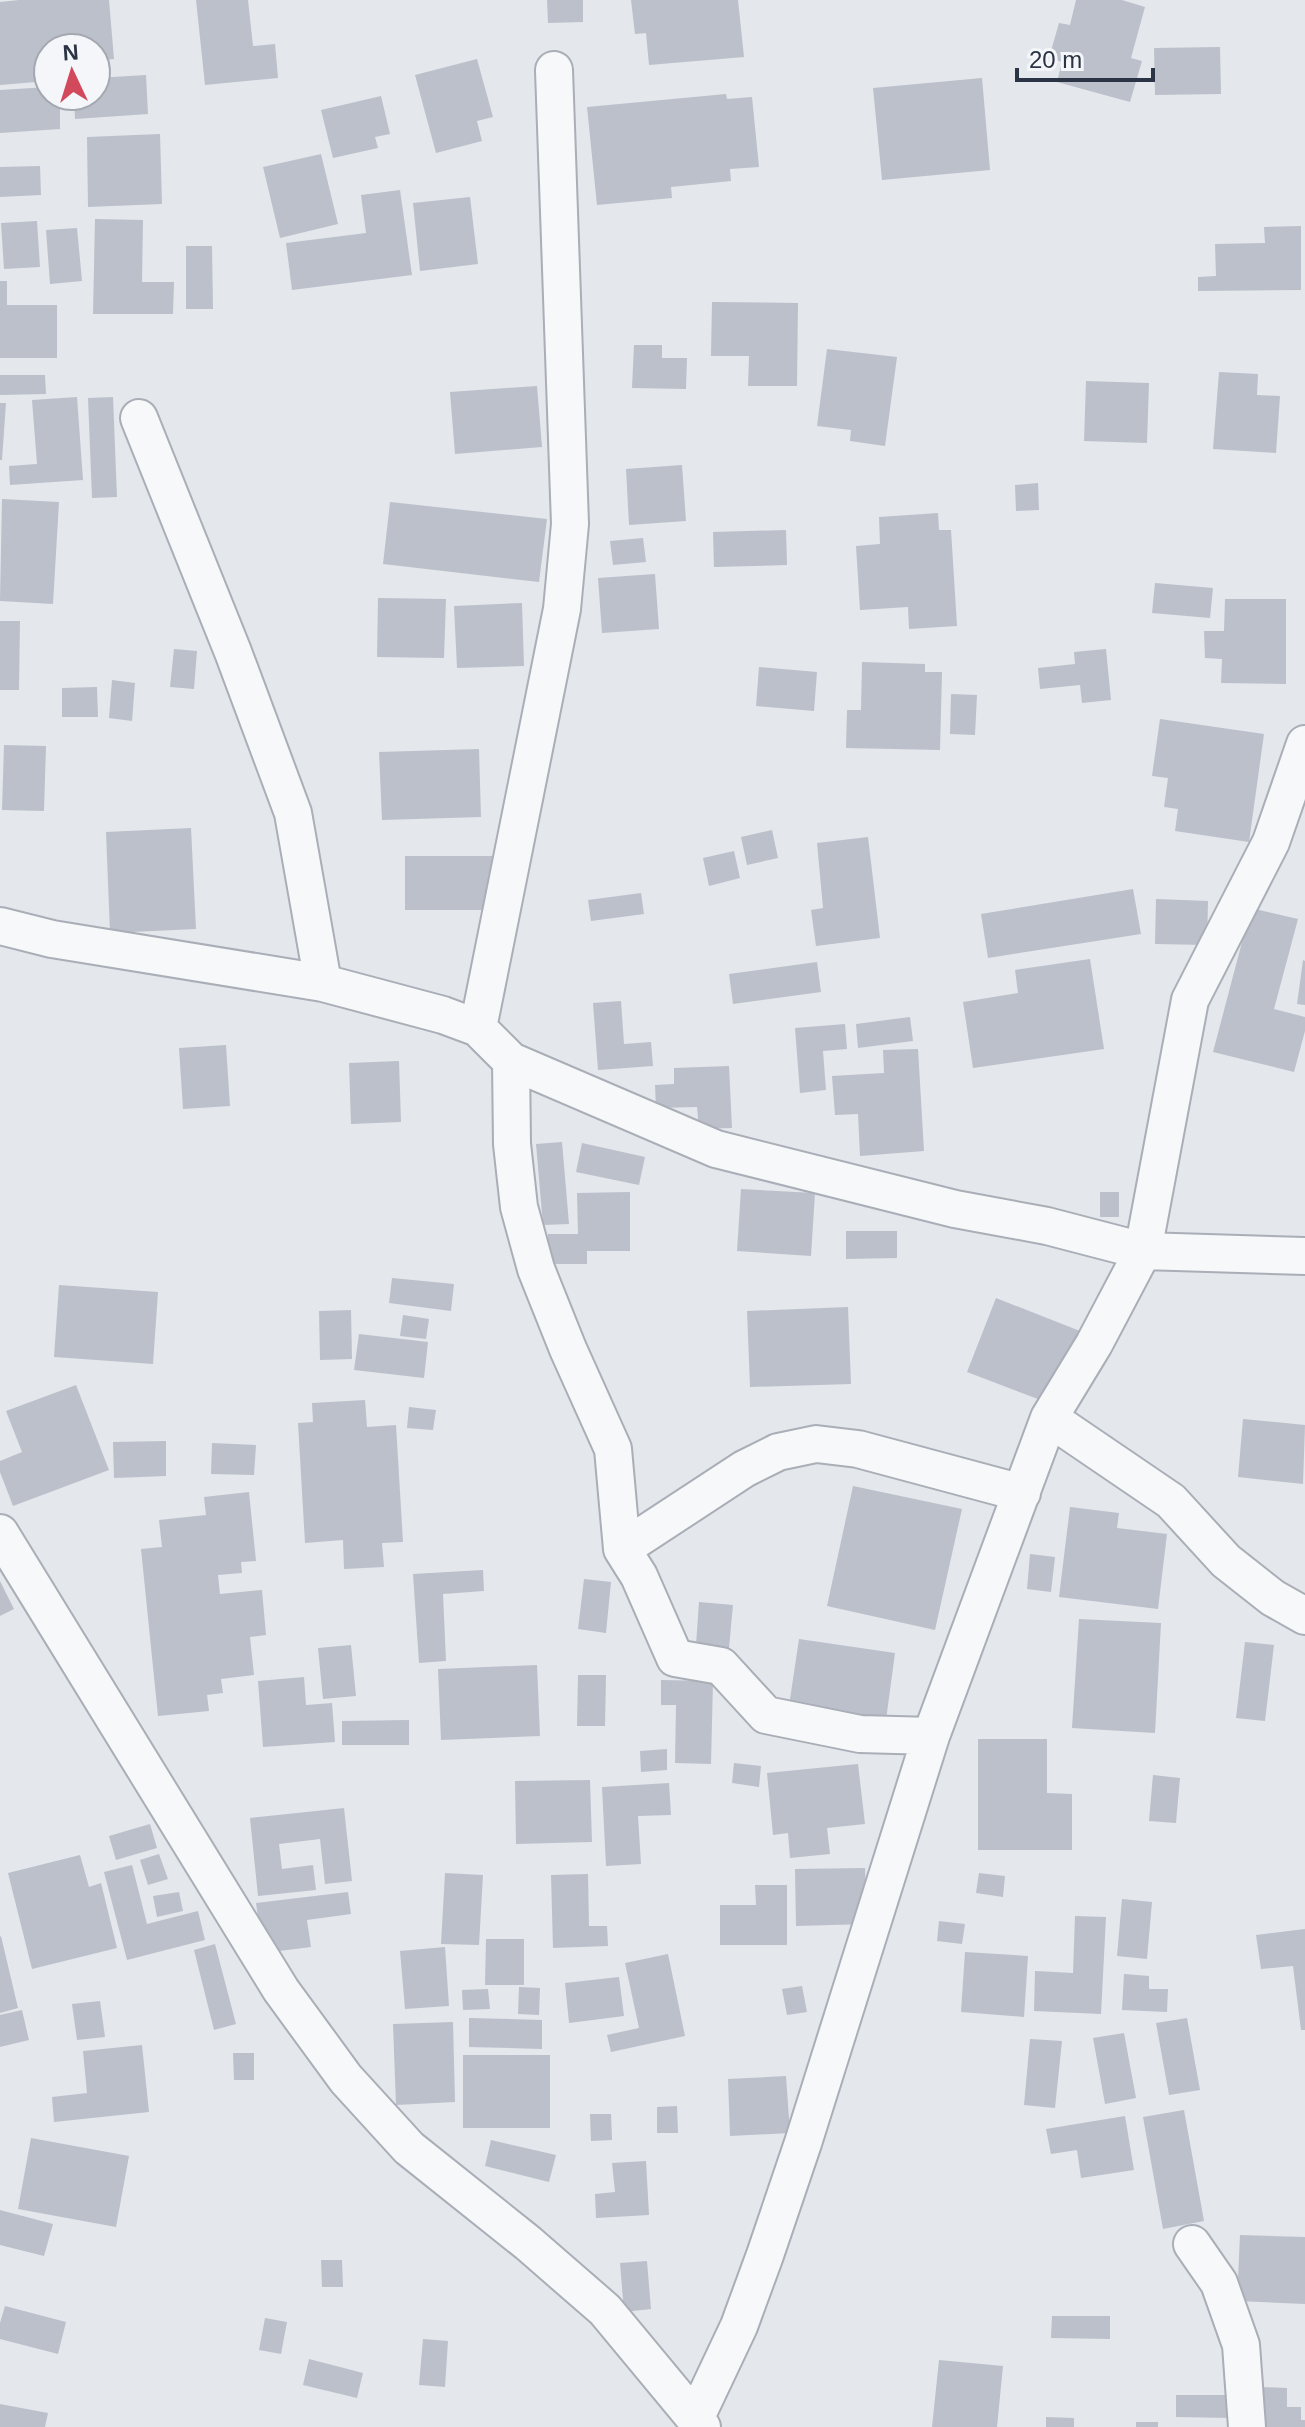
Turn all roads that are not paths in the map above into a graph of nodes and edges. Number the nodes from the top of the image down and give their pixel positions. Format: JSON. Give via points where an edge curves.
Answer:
{"nodes":[{"id":1,"x":554,"y":70,"type":"dead end"},
{"id":2,"x":139,"y":418,"type":"dead end"},
{"id":3,"x":1305,"y":744,"type":"edge"},
{"id":4,"x":0,"y":926,"type":"edge"},
{"id":5,"x":323,"y":983,"type":"junction"},
{"id":6,"x":478,"y":1028,"type":"junction"},
{"id":7,"x":511,"y":1061,"type":"junction"},
{"id":8,"x":1143,"y":1251,"type":"junction"},
{"id":9,"x":1305,"y":1256,"type":"edge"},
{"id":10,"x":1049,"y":1418,"type":"junction"},
{"id":11,"x":1022,"y":1493,"type":"junction"},
{"id":12,"x":0,"y":1533,"type":"edge"},
{"id":13,"x":622,"y":1549,"type":"junction"},
{"id":14,"x":1305,"y":1616,"type":"edge"},
{"id":15,"x":931,"y":1736,"type":"junction"},
{"id":16,"x":1192,"y":2244,"type":"dead end"},
{"id":17,"x":699,"y":2422,"type":"edge"},
{"id":18,"x":1247,"y":2427,"type":"edge"}],
"edges":[{"from":1,"to":6,"type":"street","via":[[570,524],[562,609]]},
{"from":2,"to":5,"type":"street","via":[[293,813]]},
{"from":3,"to":8,"type":"street","via":[[1271,842],[1190,1000]]},
{"from":4,"to":5,"type":"street"},
{"from":5,"to":6,"type":"street"},
{"from":6,"to":7,"type":"street"},
{"from":7,"to":8,"type":"street","via":[[716,1149]]},
{"from":7,"to":13,"type":"street","via":[[519,1207],[536,1269],[613,1449]]},
{"from":8,"to":9,"type":"street"},
{"from":8,"to":10,"type":"street"},
{"from":10,"to":11,"type":"street"},
{"from":10,"to":14,"type":"street","via":[[1171,1501],[1226,1561]]},
{"from":11,"to":13,"type":"street","via":[[858,1449],[816,1444],[778,1452],[744,1469]]},
{"from":11,"to":15,"type":"street"},
{"from":12,"to":17,"type":"street","via":[[281,1990],[346,2079],[409,2148],[605,2310]]},
{"from":13,"to":15,"type":"street","via":[[675,1658],[721,1666],[766,1715],[860,1734]]},
{"from":15,"to":17,"type":"street","via":[[803,2143]]},
{"from":16,"to":18,"type":"street","via":[[1219,2283],[1241,2345]]}]}
